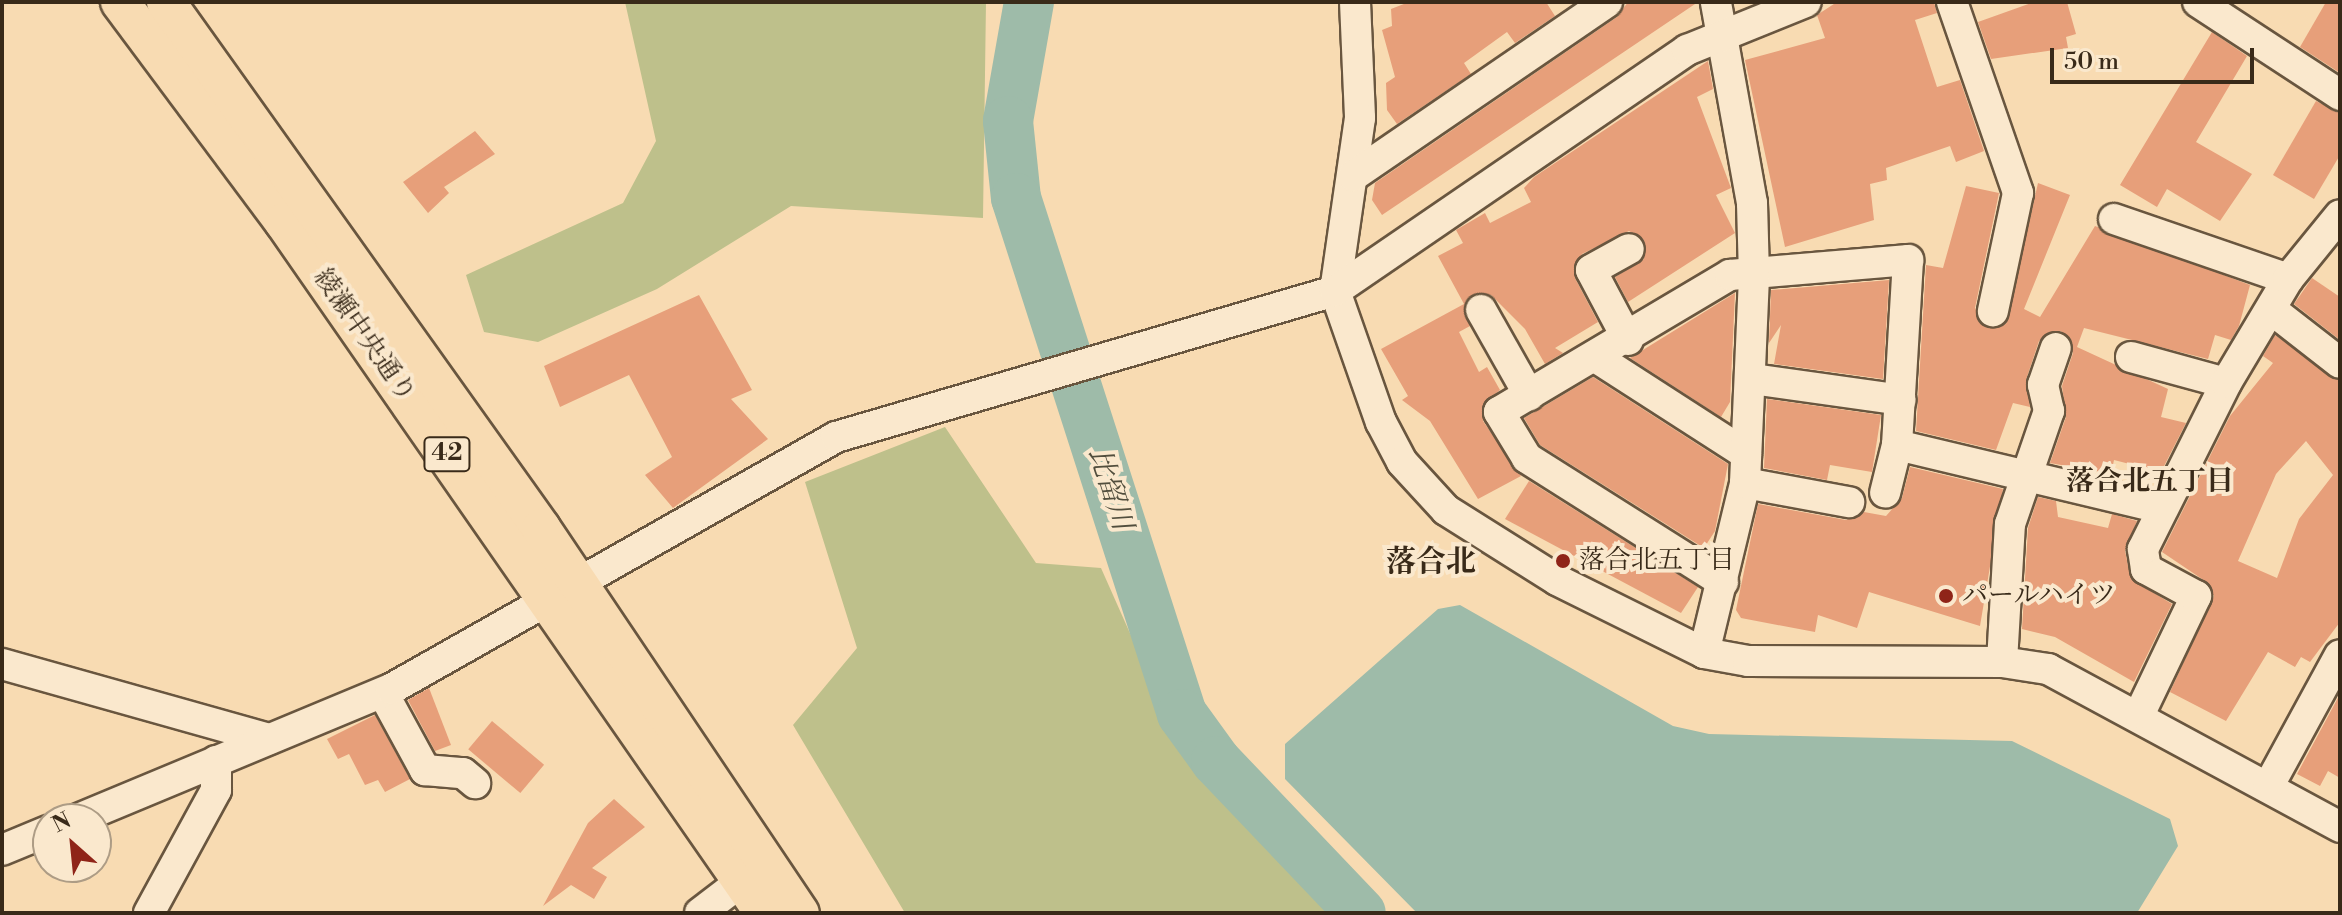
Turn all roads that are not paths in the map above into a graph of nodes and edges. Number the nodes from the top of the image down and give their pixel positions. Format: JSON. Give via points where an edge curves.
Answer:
{"nodes":[{"id":1,"x":120,"y":2,"type":"edge"},
{"id":2,"x":166,"y":2,"type":"edge"},
{"id":3,"x":1607,"y":2,"type":"edge"},
{"id":4,"x":1716,"y":2,"type":"edge"},
{"id":5,"x":1806,"y":2,"type":"edge"},
{"id":6,"x":1952,"y":2,"type":"edge"},
{"id":7,"x":2198,"y":2,"type":"edge"},
{"id":8,"x":1362,"y":4,"type":"edge"},
{"id":9,"x":1725,"y":31,"type":"junction"},
{"id":10,"x":2340,"y":95,"type":"edge"},
{"id":11,"x":1353,"y":176,"type":"junction"},
{"id":12,"x":2340,"y":215,"type":"edge"},
{"id":13,"x":2114,"y":219,"type":"dead end"},
{"id":14,"x":1629,"y":249,"type":"dead end"},
{"id":15,"x":1754,"y":275,"type":"junction"},
{"id":16,"x":2288,"y":279,"type":"junction"},
{"id":17,"x":1335,"y":291,"type":"junction"},
{"id":18,"x":1481,"y":310,"type":"dead end"},
{"id":19,"x":2272,"y":310,"type":"junction"},
{"id":20,"x":1993,"y":311,"type":"dead end"},
{"id":21,"x":1628,"y":340,"type":"junction"},
{"id":22,"x":2056,"y":348,"type":"dead end"},
{"id":23,"x":2131,"y":357,"type":"dead end"},
{"id":24,"x":1597,"y":358,"type":"junction"},
{"id":25,"x":2340,"y":363,"type":"edge"},
{"id":26,"x":1752,"y":379,"type":"junction"},
{"id":27,"x":2226,"y":383,"type":"junction"},
{"id":28,"x":1529,"y":395,"type":"junction"},
{"id":29,"x":1901,"y":400,"type":"junction"},
{"id":30,"x":1897,"y":445,"type":"junction"},
{"id":31,"x":1745,"y":468,"type":"junction"},
{"id":32,"x":2026,"y":476,"type":"junction"},
{"id":33,"x":1885,"y":493,"type":"dead end"},
{"id":34,"x":1849,"y":502,"type":"dead end"},
{"id":35,"x":2162,"y":508,"type":"junction"},
{"id":36,"x":1723,"y":582,"type":"junction"},
{"id":37,"x":564,"y":591,"type":"junction"},
{"id":38,"x":1704,"y":653,"type":"junction"},
{"id":39,"x":2340,"y":655,"type":"edge"},
{"id":40,"x":2002,"y":662,"type":"junction"},
{"id":41,"x":2,"y":664,"type":"edge"},
{"id":42,"x":383,"y":693,"type":"junction"},
{"id":43,"x":2140,"y":713,"type":"junction"},
{"id":44,"x":269,"y":739,"type":"junction"},
{"id":45,"x":216,"y":761,"type":"junction"},
{"id":46,"x":475,"y":783,"type":"dead end"},
{"id":47,"x":2268,"y":787,"type":"junction"},
{"id":48,"x":112,"y":805,"type":"edge"},
{"id":49,"x":2340,"y":827,"type":"edge"},
{"id":50,"x":32,"y":838,"type":"edge"},
{"id":51,"x":2,"y":850,"type":"edge"},
{"id":52,"x":742,"y":881,"type":"junction"},
{"id":53,"x":149,"y":913,"type":"edge"},
{"id":54,"x":700,"y":913,"type":"edge"},
{"id":55,"x":764,"y":913,"type":"edge"},
{"id":56,"x":800,"y":913,"type":"edge"}],
"edges":[{"from":1,"to":37,"type":"main road","name":"綾瀬中央通り","number":"42"},
{"from":2,"to":37,"type":"main road","name":"綾瀬中央通り","number":"42"},
{"from":3,"to":11,"type":"street"},
{"from":4,"to":9,"type":"street"},
{"from":5,"to":9,"type":"street"},
{"from":6,"to":20,"type":"street","via":[[2018,193]]},
{"from":7,"to":10,"type":"street"},
{"from":8,"to":11,"type":"street"},
{"from":9,"to":15,"type":"street","via":[[1730,102],[1752,203]]},
{"from":9,"to":17,"type":"street","via":[[1687,50]]},
{"from":11,"to":17,"type":"street"},
{"from":12,"to":16,"type":"street"},
{"from":13,"to":16,"type":"street"},
{"from":14,"to":21,"type":"street","via":[[1591,270]]},
{"from":15,"to":21,"type":"street","via":[[1730,275]]},
{"from":15,"to":26,"type":"street"},
{"from":15,"to":29,"type":"street","via":[[1872,257],[1908,260]]},
{"from":16,"to":19,"type":"street"},
{"from":17,"to":37,"type":"street","via":[[1048,370],[836,437]]},
{"from":17,"to":38,"type":"street","via":[[1362,382],[1420,486],[1494,545]]},
{"from":18,"to":28,"type":"street"},
{"from":19,"to":25,"type":"street"},
{"from":19,"to":27,"type":"street"},
{"from":21,"to":24,"type":"street"},
{"from":22,"to":32,"type":"street","via":[[2043,385],[2049,411]]},
{"from":23,"to":27,"type":"street"},
{"from":24,"to":28,"type":"street"},
{"from":24,"to":31,"type":"street"},
{"from":26,"to":29,"type":"street"},
{"from":26,"to":31,"type":"street"},
{"from":27,"to":35,"type":"street"},
{"from":28,"to":36,"type":"street","via":[[1499,412],[1527,458]]},
{"from":29,"to":30,"type":"street"},
{"from":30,"to":32,"type":"street"},
{"from":30,"to":33,"type":"street"},
{"from":31,"to":34,"type":"street"},
{"from":31,"to":36,"type":"street"},
{"from":32,"to":35,"type":"street"},
{"from":32,"to":40,"type":"street","via":[[2010,524]]},
{"from":35,"to":43,"type":"street","via":[[2143,549],[2146,569],[2196,596]]},
{"from":36,"to":38,"type":"street"},
{"from":37,"to":42,"type":"street"},
{"from":37,"to":52,"type":"main road","name":"綾瀬中央通り","number":"42"},
{"from":37,"to":56,"type":"main road","name":"綾瀬中央通り","number":"42"},
{"from":38,"to":40,"type":"street","via":[[1795,663]]},
{"from":39,"to":47,"type":"street"},
{"from":40,"to":43,"type":"street","via":[[2048,669]]},
{"from":41,"to":44,"type":"street"},
{"from":42,"to":44,"type":"street"},
{"from":42,"to":46,"type":"street","via":[[425,770],[463,773]]},
{"from":43,"to":47,"type":"street"},
{"from":44,"to":45,"type":"street"},
{"from":45,"to":48,"type":"street"},
{"from":45,"to":53,"type":"street","via":[[216,790]]},
{"from":47,"to":49,"type":"street"},
{"from":50,"to":51,"type":"street"},
{"from":52,"to":54,"type":"street"},
{"from":52,"to":55,"type":"main road","name":"綾瀬中央通り","number":"42"}]}
